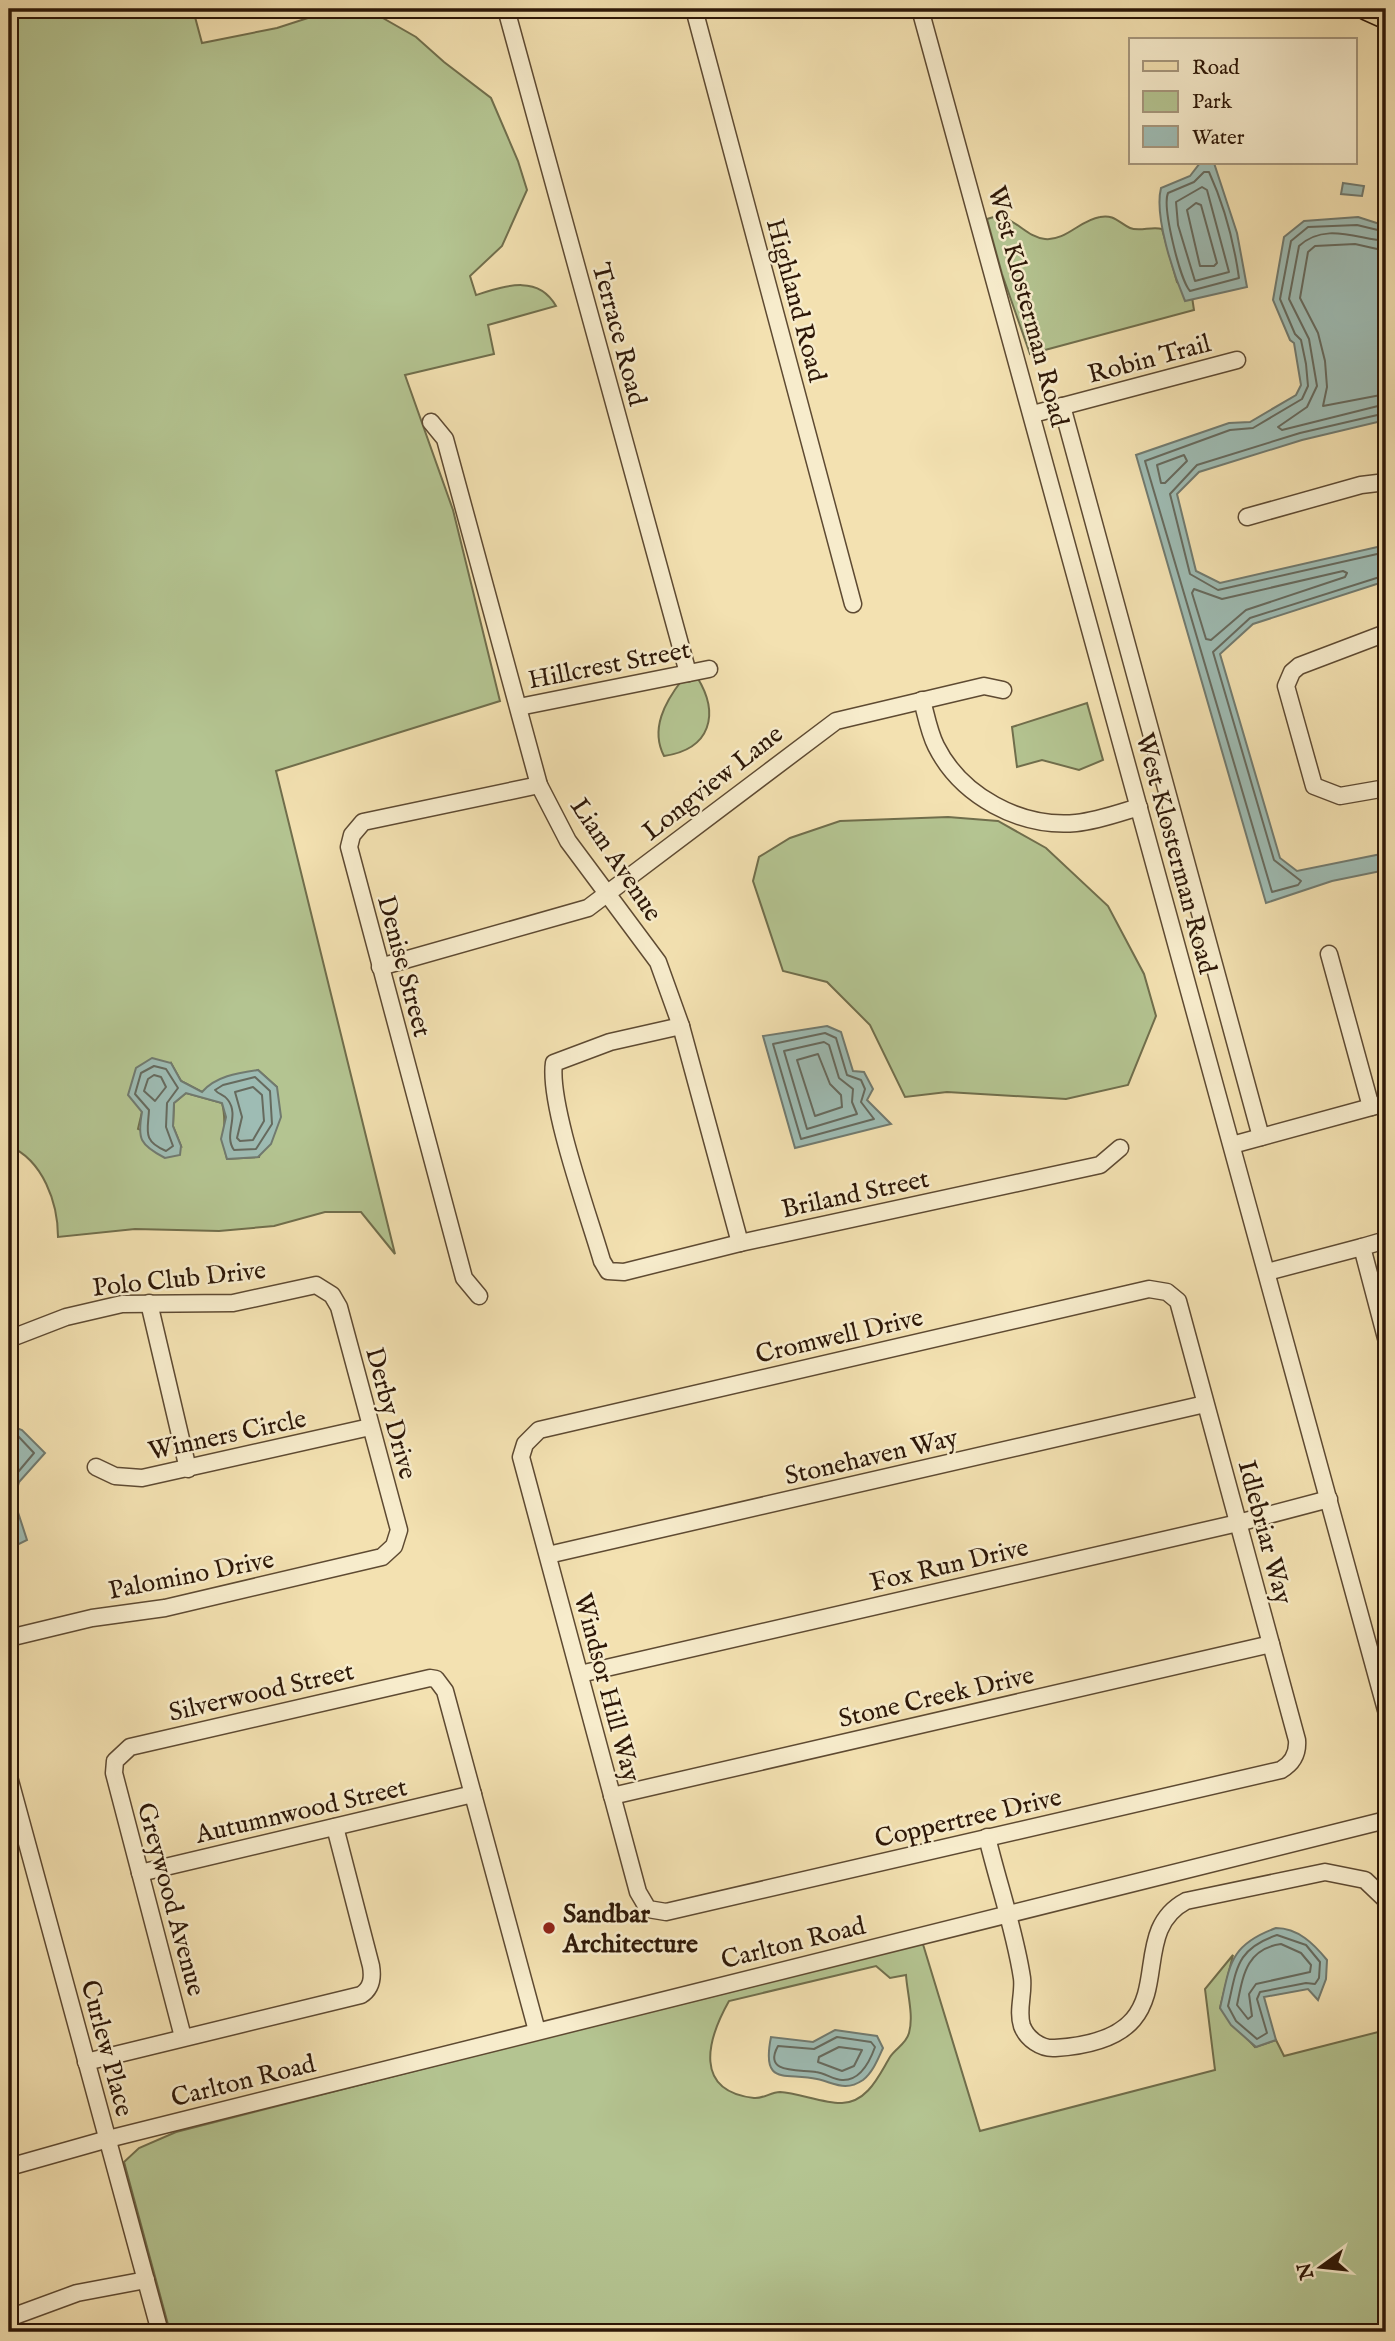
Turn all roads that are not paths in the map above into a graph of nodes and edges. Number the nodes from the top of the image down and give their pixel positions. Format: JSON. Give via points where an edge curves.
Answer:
{"nodes":[{"id":1,"x":506,"y":9,"type":"edge"},
{"id":2,"x":694,"y":9,"type":"edge"},
{"id":3,"x":920,"y":9,"type":"edge"},
{"id":4,"x":1366,"y":9,"type":"edge"},
{"id":5,"x":1386,"y":18,"type":"edge"},
{"id":6,"x":1237,"y":360,"type":"dead end"},
{"id":7,"x":1062,"y":406,"type":"junction"},
{"id":8,"x":1033,"y":414,"type":"junction"},
{"id":9,"x":431,"y":422,"type":"dead end"},
{"id":10,"x":1386,"y":482,"type":"edge"},
{"id":11,"x":1247,"y":517,"type":"dead end"},
{"id":12,"x":853,"y":604,"type":"dead end"},
{"id":13,"x":1386,"y":633,"type":"edge"},
{"id":14,"x":709,"y":669,"type":"dead end"},
{"id":15,"x":688,"y":673,"type":"junction"},
{"id":16,"x":1003,"y":690,"type":"dead end"},
{"id":17,"x":922,"y":699,"type":"junction"},
{"id":18,"x":519,"y":707,"type":"junction"},
{"id":19,"x":539,"y":785,"type":"junction"},
{"id":20,"x":1386,"y":788,"type":"edge"},
{"id":21,"x":1139,"y":807,"type":"junction"},
{"id":22,"x":608,"y":894,"type":"junction"},
{"id":23,"x":1329,"y":954,"type":"dead end"},
{"id":24,"x":380,"y":967,"type":"junction"},
{"id":25,"x":681,"y":1026,"type":"junction"},
{"id":26,"x":1379,"y":1105,"type":"edge"},
{"id":27,"x":1261,"y":1137,"type":"junction"},
{"id":28,"x":1232,"y":1145,"type":"junction"},
{"id":29,"x":1120,"y":1148,"type":"dead end"},
{"id":30,"x":1386,"y":1240,"type":"edge"},
{"id":31,"x":740,"y":1243,"type":"junction"},
{"id":32,"x":1362,"y":1247,"type":"junction"},
{"id":33,"x":1267,"y":1272,"type":"junction"},
{"id":34,"x":316,"y":1285,"type":"joint"},
{"id":35,"x":479,"y":1296,"type":"dead end"},
{"id":36,"x":1178,"y":1301,"type":"joint"},
{"id":37,"x":149,"y":1303,"type":"junction"},
{"id":38,"x":1386,"y":1338,"type":"edge"},
{"id":39,"x":9,"y":1339,"type":"edge"},
{"id":40,"x":1205,"y":1404,"type":"junction"},
{"id":41,"x":370,"y":1427,"type":"junction"},
{"id":42,"x":522,"y":1457,"type":"joint"},
{"id":43,"x":96,"y":1467,"type":"dead end"},
{"id":44,"x":188,"y":1469,"type":"junction"},
{"id":45,"x":1329,"y":1499,"type":"junction"},
{"id":46,"x":1238,"y":1523,"type":"junction"},
{"id":47,"x":548,"y":1555,"type":"junction"},
{"id":48,"x":382,"y":1557,"type":"joint"},
{"id":49,"x":9,"y":1638,"type":"edge"},
{"id":50,"x":1271,"y":1644,"type":"junction"},
{"id":51,"x":1381,"y":1668,"type":"edge"},
{"id":52,"x":580,"y":1675,"type":"junction"},
{"id":53,"x":1386,"y":1710,"type":"edge"},
{"id":54,"x":1281,"y":1770,"type":"joint"},
{"id":55,"x":114,"y":1773,"type":"joint"},
{"id":56,"x":9,"y":1777,"type":"edge"},
{"id":57,"x":473,"y":1794,"type":"junction"},
{"id":58,"x":612,"y":1796,"type":"junction"},
{"id":59,"x":1386,"y":1820,"type":"edge"},
{"id":60,"x":335,"y":1828,"type":"junction"},
{"id":61,"x":987,"y":1837,"type":"junction"},
{"id":62,"x":141,"y":1872,"type":"junction"},
{"id":63,"x":1386,"y":1900,"type":"edge"},
{"id":64,"x":666,"y":1912,"type":"joint"},
{"id":65,"x":1006,"y":1914,"type":"junction"},
{"id":66,"x":537,"y":2031,"type":"junction"},
{"id":67,"x":183,"y":2037,"type":"junction"},
{"id":68,"x":86,"y":2062,"type":"junction"},
{"id":69,"x":108,"y":2139,"type":"junction"},
{"id":70,"x":9,"y":2167,"type":"edge"},
{"id":71,"x":146,"y":2280,"type":"junction"},
{"id":72,"x":9,"y":2318,"type":"edge"},
{"id":73,"x":160,"y":2332,"type":"edge"}],
"edges":[{"from":1,"to":15,"type":"street","name":"Terrace Road"},
{"from":2,"to":12,"type":"street","name":"Highland Road"},
{"from":3,"to":8,"type":"street","name":"West Klosterman Road"},
{"from":4,"to":5,"type":"main road"},
{"from":6,"to":7,"type":"street","name":"Robin Trail"},
{"from":7,"to":8,"type":"street","name":"Robin Trail"},
{"from":7,"to":27,"type":"street"},
{"from":8,"to":21,"type":"street","name":"West Klosterman Road"},
{"from":9,"to":18,"type":"street","name":"Liam Avenue","via":[[445,439]]},
{"from":10,"to":11,"type":"street"},
{"from":13,"to":20,"type":"street","via":[[1299,666],[1286,686],[1314,786],[1340,796]]},
{"from":14,"to":15,"type":"street","name":"Hillcrest Street"},
{"from":15,"to":18,"type":"street","name":"Hillcrest Street"},
{"from":16,"to":17,"type":"street","name":"Longview Lane","via":[[984,686]]},
{"from":17,"to":21,"type":"street","via":[[933,739],[949,766],[971,789],[1008,812],[1044,822],[1074,823]]},
{"from":17,"to":22,"type":"street","name":"Longview Lane","via":[[845,717],[825,727]]},
{"from":18,"to":19,"type":"street","name":"Liam Avenue"},
{"from":19,"to":22,"type":"street","name":"Liam Avenue","via":[[568,841]]},
{"from":19,"to":24,"type":"street","name":"Denise Street","via":[[358,826],[349,840],[349,852]]},
{"from":21,"to":28,"type":"street","name":"West Klosterman Road"},
{"from":22,"to":24,"type":"street","name":"Longview Lane","via":[[577,913]]},
{"from":22,"to":25,"type":"street","name":"Liam Avenue","via":[[658,962]]},
{"from":23,"to":26,"type":"street"},
{"from":24,"to":35,"type":"street","name":"Denise Street","via":[[464,1278]]},
{"from":25,"to":31,"type":"street","name":"Liam Avenue"},
{"from":25,"to":31,"type":"street","name":"Briland Street","via":[[610,1042],[555,1063],[552,1078],[559,1110],[608,1271],[624,1272]]},
{"from":26,"to":27,"type":"street"},
{"from":27,"to":28,"type":"street"},
{"from":28,"to":33,"type":"street","name":"West Klosterman Road"},
{"from":29,"to":31,"type":"street","name":"Briland Street","via":[[1100,1165]]},
{"from":30,"to":32,"type":"street"},
{"from":32,"to":33,"type":"street"},
{"from":32,"to":38,"type":"street"},
{"from":33,"to":45,"type":"street","name":"West Klosterman Road"},
{"from":34,"to":37,"type":"street","name":"Polo Club Drive","via":[[233,1303]]},
{"from":34,"to":41,"type":"street","name":"Derby Drive","via":[[339,1307]]},
{"from":36,"to":40,"type":"street","name":"Idlebriar Way"},
{"from":36,"to":42,"type":"street","name":"Cromwell Drive","via":[[1167,1292],[1149,1289],[539,1430],[525,1444]]},
{"from":37,"to":39,"type":"street","name":"Polo Club Drive","via":[[114,1305],[66,1317]]},
{"from":37,"to":44,"type":"street"},
{"from":40,"to":46,"type":"street","name":"Idlebriar Way"},
{"from":40,"to":47,"type":"street","name":"Stonehaven Way"},
{"from":41,"to":44,"type":"street","name":"Winners Circle"},
{"from":41,"to":48,"type":"street","name":"Derby Drive","via":[[399,1530],[394,1546]]},
{"from":42,"to":47,"type":"street","name":"Windsor Hill Way"},
{"from":43,"to":44,"type":"street","name":"Winners Circle","via":[[134,1478]]},
{"from":45,"to":46,"type":"street","name":"Fox Run Drive"},
{"from":45,"to":51,"type":"street","name":"West Klosterman Road"},
{"from":46,"to":50,"type":"street","name":"Idlebriar Way"},
{"from":46,"to":52,"type":"street","name":"Fox Run Drive"},
{"from":47,"to":52,"type":"street","name":"Windsor Hill Way"},
{"from":48,"to":49,"type":"street","name":"Palomino Drive","via":[[165,1608],[100,1616]]},
{"from":50,"to":54,"type":"street","name":"Idlebriar Way","via":[[1298,1747],[1294,1759]]},
{"from":50,"to":58,"type":"street","name":"Stone Creek Drive"},
{"from":51,"to":53,"type":"street","name":"West Klosterman Road"},
{"from":52,"to":58,"type":"street","name":"Windsor Hill Way"},
{"from":54,"to":61,"type":"street","name":"Coppertree Drive"},
{"from":55,"to":57,"type":"street","name":"Silverwood Street","via":[[115,1761],[130,1747],[419,1679],[436,1679],[445,1692]]},
{"from":55,"to":62,"type":"street","name":"Greywood Avenue"},
{"from":56,"to":68,"type":"street","name":"Curlew Place"},
{"from":57,"to":60,"type":"street","name":"Autumnwood Street"},
{"from":57,"to":66,"type":"street"},
{"from":58,"to":64,"type":"street","name":"Windsor Hill Way","via":[[642,1901],[648,1909]]},
{"from":59,"to":65,"type":"street","name":"Carlton Road"},
{"from":60,"to":62,"type":"street","name":"Autumnwood Street"},
{"from":60,"to":67,"type":"street","via":[[372,1971],[370,1986],[361,1995]]},
{"from":61,"to":64,"type":"street","name":"Coppertree Drive"},
{"from":61,"to":65,"type":"street"},
{"from":62,"to":67,"type":"street","name":"Greywood Avenue"},
{"from":63,"to":65,"type":"street","via":[[1366,1880],[1325,1872],[1186,1901],[1172,1910],[1161,1926],[1139,2015],[1109,2037],[1057,2048],[1035,2043],[1023,2027],[1022,1977]]},
{"from":65,"to":66,"type":"street","name":"Carlton Road"},
{"from":66,"to":69,"type":"street","name":"Carlton Road"},
{"from":67,"to":68,"type":"street"},
{"from":68,"to":69,"type":"street","name":"Curlew Place"},
{"from":69,"to":70,"type":"street","name":"Carlton Road"},
{"from":69,"to":71,"type":"street","name":"Curlew Place"},
{"from":71,"to":72,"type":"street","via":[[78,2293]]},
{"from":71,"to":73,"type":"street","name":"Curlew Place"}]}
